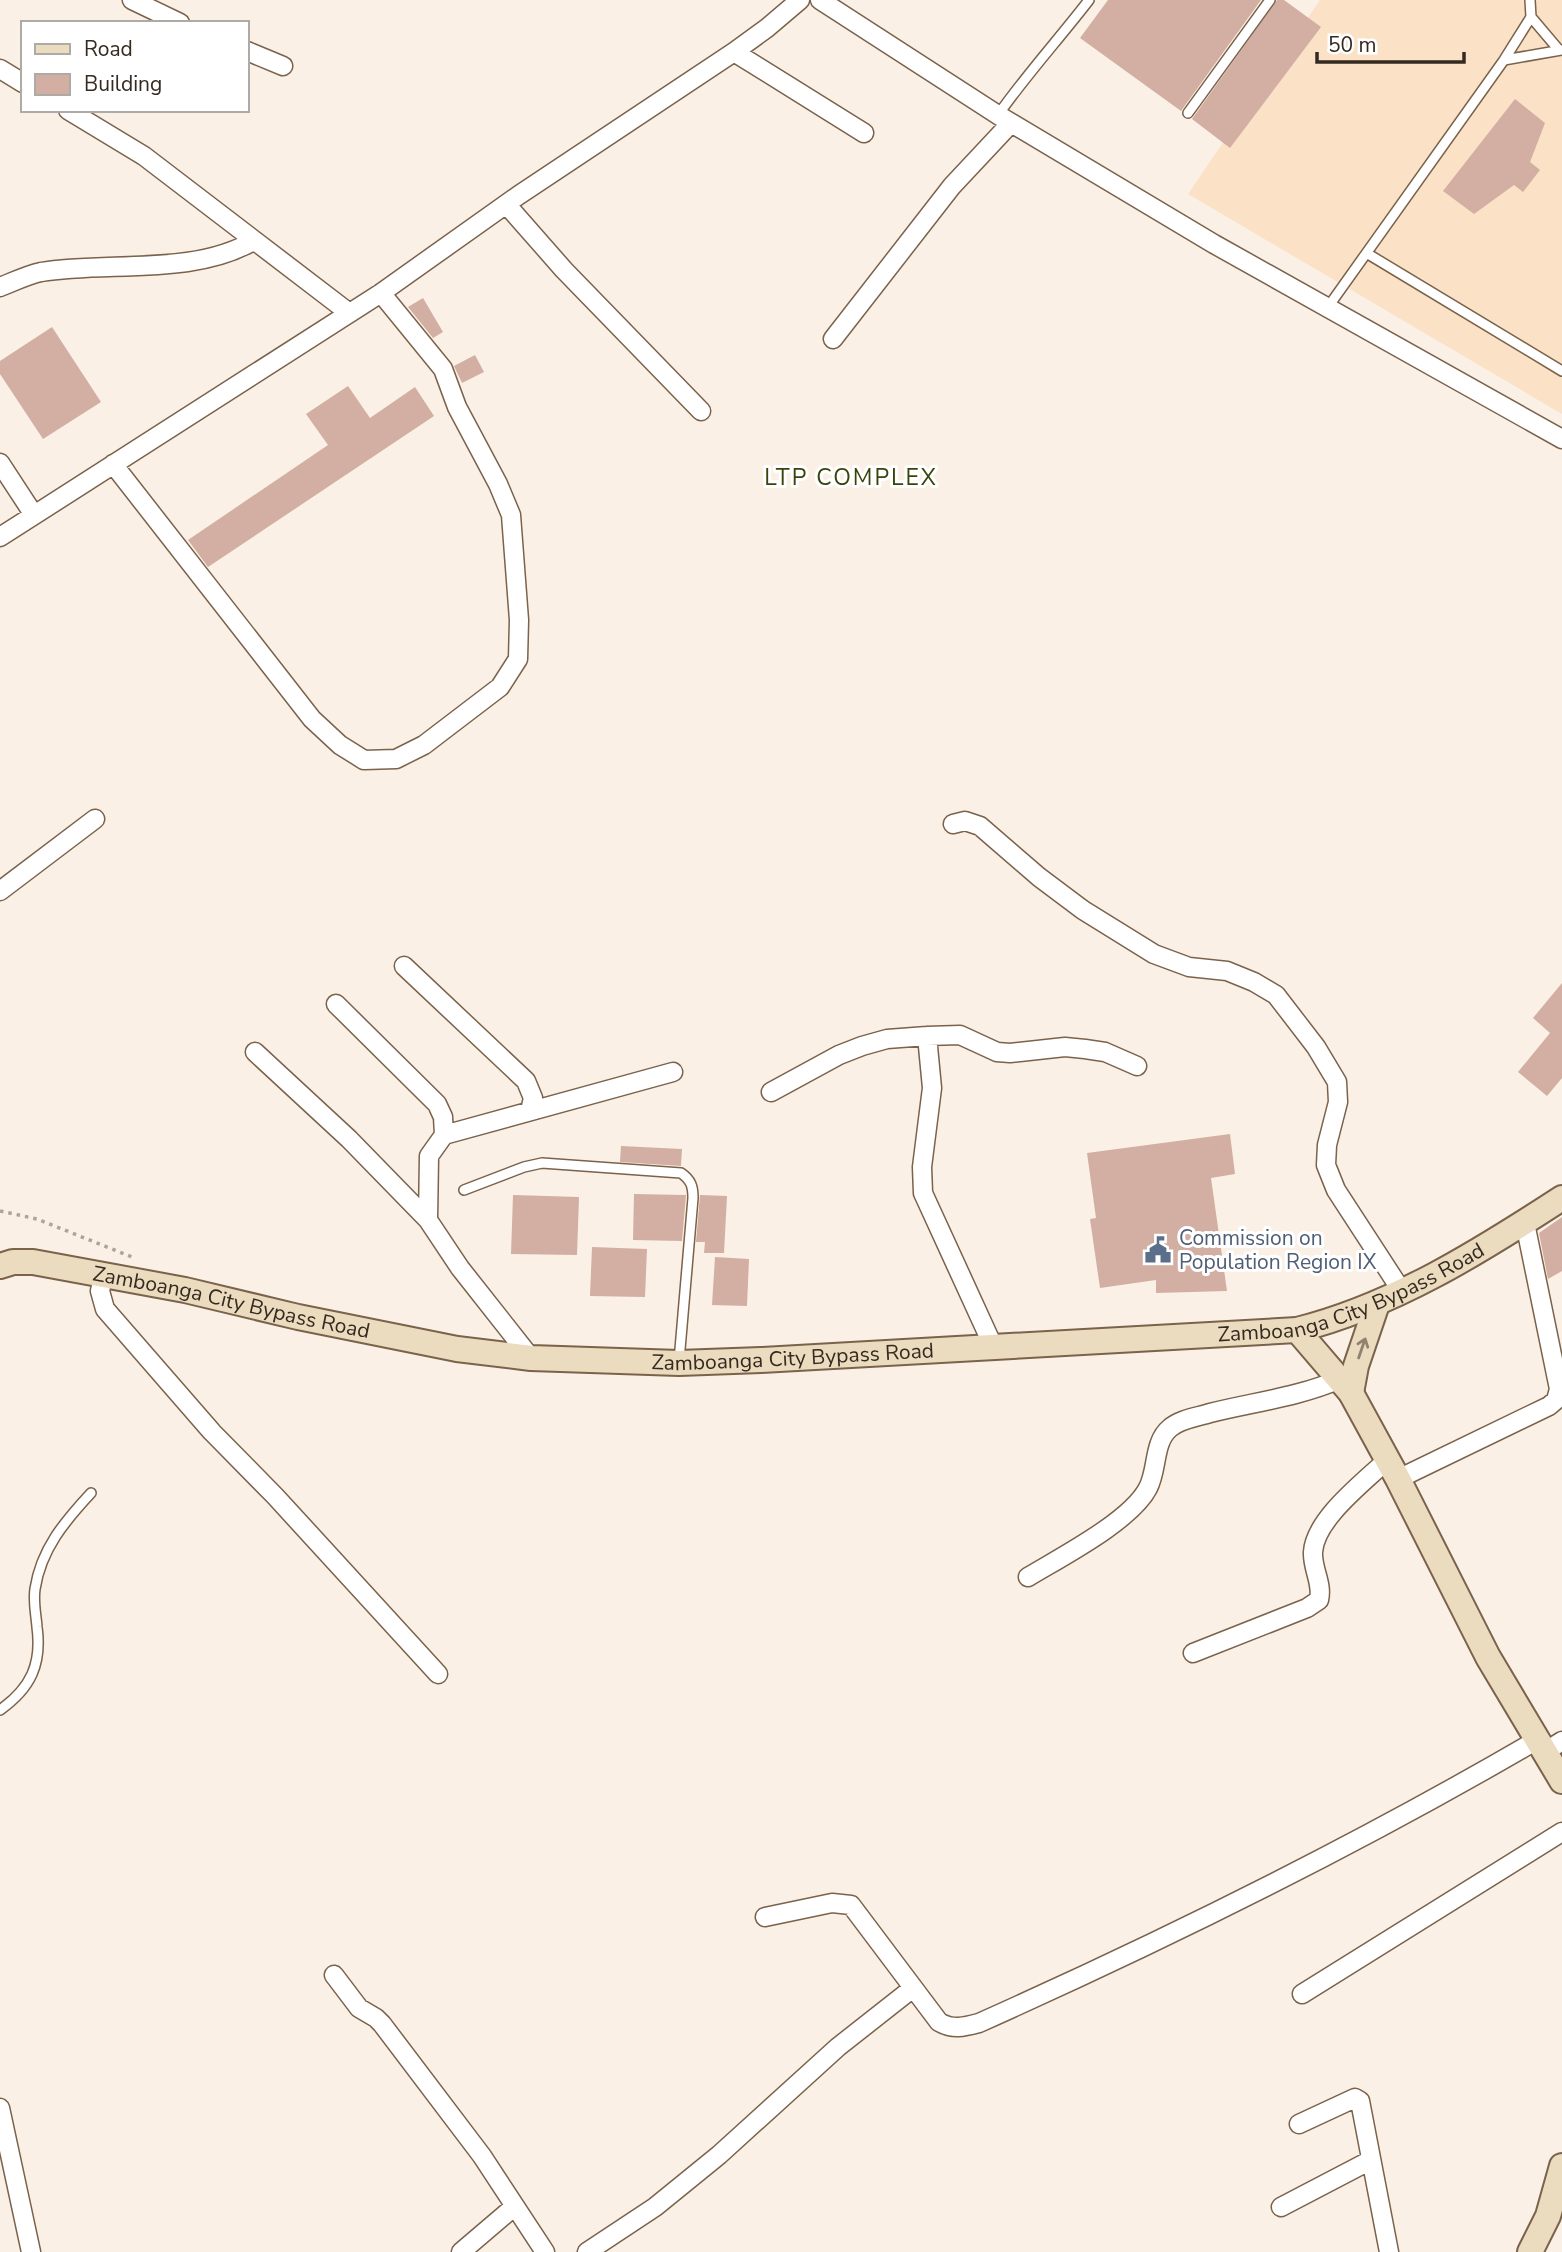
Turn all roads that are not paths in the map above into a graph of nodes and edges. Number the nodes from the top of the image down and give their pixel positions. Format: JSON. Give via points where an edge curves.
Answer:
{"nodes":[{"id":1,"x":132,"y":0,"type":"edge"},
{"id":2,"x":800,"y":0,"type":"edge"},
{"id":3,"x":820,"y":0,"type":"edge"},
{"id":4,"x":1089,"y":0,"type":"edge"},
{"id":5,"x":1270,"y":0,"type":"edge"},
{"id":6,"x":1530,"y":0,"type":"edge"},
{"id":7,"x":1531,"y":17,"type":"junction"},
{"id":8,"x":176,"y":21,"type":"edge"},
{"id":9,"x":1561,"y":50,"type":"edge"},
{"id":10,"x":248,"y":51,"type":"edge"},
{"id":11,"x":734,"y":51,"type":"junction"},
{"id":12,"x":1503,"y":60,"type":"junction"},
{"id":13,"x":283,"y":65,"type":"dead end"},
{"id":14,"x":0,"y":69,"type":"edge"},
{"id":15,"x":21,"y":82,"type":"edge"},
{"id":16,"x":71,"y":112,"type":"edge"},
{"id":17,"x":1188,"y":113,"type":"dead end"},
{"id":18,"x":1004,"y":119,"type":"junction"},
{"id":19,"x":864,"y":133,"type":"dead end"},
{"id":20,"x":506,"y":204,"type":"junction"},
{"id":21,"x":253,"y":241,"type":"junction"},
{"id":22,"x":1368,"y":254,"type":"junction"},
{"id":23,"x":0,"y":287,"type":"edge"},
{"id":24,"x":381,"y":293,"type":"junction"},
{"id":25,"x":1328,"y":307,"type":"junction"},
{"id":26,"x":348,"y":312,"type":"junction"},
{"id":27,"x":833,"y":339,"type":"dead end"},
{"id":28,"x":1562,"y":370,"type":"edge"},
{"id":29,"x":701,"y":411,"type":"dead end"},
{"id":30,"x":1562,"y":439,"type":"edge"},
{"id":31,"x":0,"y":463,"type":"edge"},
{"id":32,"x":113,"y":464,"type":"junction"},
{"id":33,"x":19,"y":494,"type":"junction"},
{"id":34,"x":0,"y":498,"type":"edge"},
{"id":35,"x":34,"y":515,"type":"junction"},
{"id":36,"x":0,"y":537,"type":"edge"},
{"id":37,"x":95,"y":818,"type":"dead end"},
{"id":38,"x":953,"y":824,"type":"dead end"},
{"id":39,"x":0,"y":891,"type":"edge"},
{"id":40,"x":404,"y":967,"type":"dead end"},
{"id":41,"x":337,"y":1004,"type":"dead end"},
{"id":42,"x":927,"y":1036,"type":"junction"},
{"id":43,"x":255,"y":1052,"type":"dead end"},
{"id":44,"x":1136,"y":1066,"type":"dead end"},
{"id":45,"x":673,"y":1072,"type":"dead end"},
{"id":46,"x":771,"y":1091,"type":"dead end"},
{"id":47,"x":530,"y":1111,"type":"junction"},
{"id":48,"x":444,"y":1135,"type":"junction"},
{"id":49,"x":464,"y":1190,"type":"dead end"},
{"id":50,"x":1562,"y":1198,"type":"edge"},
{"id":51,"x":428,"y":1220,"type":"junction"},
{"id":52,"x":1525,"y":1223,"type":"junction"},
{"id":53,"x":0,"y":1266,"type":"edge"},
{"id":54,"x":103,"y":1277,"type":"junction"},
{"id":55,"x":1403,"y":1293,"type":"junction"},
{"id":56,"x":1377,"y":1304,"type":"junction"},
{"id":57,"x":1297,"y":1330,"type":"junction"},
{"id":58,"x":994,"y":1348,"type":"junction"},
{"id":59,"x":531,"y":1358,"type":"junction"},
{"id":60,"x":679,"y":1363,"type":"junction"},
{"id":61,"x":1346,"y":1386,"type":"junction"},
{"id":62,"x":1393,"y":1470,"type":"junction"},
{"id":63,"x":92,"y":1493,"type":"dead end"},
{"id":64,"x":1028,"y":1577,"type":"dead end"},
{"id":65,"x":1193,"y":1653,"type":"dead end"},
{"id":66,"x":438,"y":1674,"type":"dead end"},
{"id":67,"x":0,"y":1710,"type":"edge"},
{"id":68,"x":1547,"y":1745,"type":"edge"},
{"id":69,"x":1562,"y":1781,"type":"edge"},
{"id":70,"x":1562,"y":1832,"type":"edge"},
{"id":71,"x":765,"y":1917,"type":"dead end"},
{"id":72,"x":334,"y":1975,"type":"dead end"},
{"id":73,"x":913,"y":1988,"type":"junction"},
{"id":74,"x":1302,"y":1994,"type":"dead end"},
{"id":75,"x":0,"y":2108,"type":"edge"},
{"id":76,"x":1299,"y":2124,"type":"dead end"},
{"id":77,"x":1371,"y":2160,"type":"junction"},
{"id":78,"x":1560,"y":2181,"type":"edge"},
{"id":79,"x":515,"y":2206,"type":"junction"},
{"id":80,"x":1281,"y":2207,"type":"dead end"},
{"id":81,"x":32,"y":2252,"type":"edge"},
{"id":82,"x":461,"y":2252,"type":"edge"},
{"id":83,"x":545,"y":2252,"type":"edge"},
{"id":84,"x":587,"y":2252,"type":"edge"},
{"id":85,"x":1389,"y":2252,"type":"edge"},
{"id":86,"x":1530,"y":2252,"type":"edge"}],
"edges":[{"from":1,"to":8,"type":"street"},
{"from":2,"to":11,"type":"street"},
{"from":3,"to":18,"type":"street"},
{"from":4,"to":18,"type":"lane","via":[[1021,82]]},
{"from":5,"to":17,"type":"lane"},
{"from":6,"to":7,"type":"lane"},
{"from":7,"to":9,"type":"lane"},
{"from":7,"to":12,"type":"lane"},
{"from":9,"to":12,"type":"lane"},
{"from":10,"to":13,"type":"street"},
{"from":11,"to":19,"type":"street"},
{"from":11,"to":20,"type":"street"},
{"from":12,"to":22,"type":"lane"},
{"from":14,"to":15,"type":"street"},
{"from":16,"to":21,"type":"street","via":[[144,156]]},
{"from":18,"to":25,"type":"street"},
{"from":18,"to":27,"type":"street"},
{"from":20,"to":24,"type":"street"},
{"from":20,"to":29,"type":"street"},
{"from":21,"to":23,"type":"street","via":[[212,258],[47,272]]},
{"from":21,"to":26,"type":"street"},
{"from":22,"to":25,"type":"lane"},
{"from":22,"to":28,"type":"lane"},
{"from":24,"to":26,"type":"street"},
{"from":24,"to":32,"type":"street","via":[[443,369],[511,515],[516,553],[518,659],[500,687],[424,745],[396,759],[364,760],[340,745],[312,719]]},
{"from":25,"to":30,"type":"street"},
{"from":26,"to":32,"type":"street"},
{"from":31,"to":33,"type":"street"},
{"from":32,"to":35,"type":"street"},
{"from":33,"to":34,"type":"street"},
{"from":33,"to":35,"type":"street"},
{"from":35,"to":36,"type":"street"},
{"from":37,"to":39,"type":"street"},
{"from":38,"to":55,"type":"street","via":[[965,821],[980,826],[1083,910],[1154,954],[1189,967],[1227,971],[1276,995],[1337,1082],[1338,1102],[1326,1165],[1336,1190]]},
{"from":40,"to":47,"type":"street","via":[[526,1081],[533,1098]]},
{"from":41,"to":48,"type":"street","via":[[437,1104]]},
{"from":42,"to":44,"type":"street","via":[[961,1035],[997,1052],[1085,1049]]},
{"from":42,"to":46,"type":"street","via":[[862,1046]]},
{"from":42,"to":58,"type":"street","via":[[932,1088],[923,1192]]},
{"from":43,"to":51,"type":"street"},
{"from":45,"to":47,"type":"street"},
{"from":47,"to":48,"type":"street"},
{"from":48,"to":51,"type":"street","via":[[429,1156]]},
{"from":49,"to":60,"type":"lane","via":[[542,1163],[687,1177],[693,1198]]},
{"from":50,"to":52,"type":"main road","name":"Zamboanga City Bypass Road"},
{"from":51,"to":59,"type":"street"},
{"from":52,"to":55,"type":"main road","name":"Zamboanga City Bypass Road"},
{"from":52,"to":62,"type":"street","via":[[1559,1389],[1556,1400]]},
{"from":53,"to":54,"type":"main road","name":"Zamboanga City Bypass Road","via":[[33,1262]]},
{"from":54,"to":59,"type":"main road","name":"Zamboanga City Bypass Road","via":[[185,1290],[457,1349]]},
{"from":54,"to":66,"type":"street","via":[[100,1298],[104,1309]]},
{"from":55,"to":56,"type":"main road","name":"Zamboanga City Bypass Road"},
{"from":56,"to":57,"type":"main road","name":"Zamboanga City Bypass Road"},
{"from":61,"to":56,"type":"main road","one_way":true},
{"from":57,"to":58,"type":"main road","name":"Zamboanga City Bypass Road"},
{"from":57,"to":61,"type":"main road"},
{"from":58,"to":60,"type":"main road","name":"Zamboanga City Bypass Road"},
{"from":59,"to":60,"type":"main road","name":"Zamboanga City Bypass Road"},
{"from":61,"to":62,"type":"main road"},
{"from":61,"to":64,"type":"street","via":[[1319,1388],[1171,1426],[1161,1439],[1148,1488],[1130,1510]]},
{"from":62,"to":65,"type":"street","via":[[1332,1514],[1315,1537],[1319,1600]]},
{"from":62,"to":68,"type":"main road","via":[[1488,1657]]},
{"from":63,"to":67,"type":"lane","via":[[51,1541],[42,1562],[33,1601],[40,1652],[16,1699]]},
{"from":68,"to":69,"type":"main road"},
{"from":68,"to":73,"type":"street","via":[[1129,1956],[979,2023],[949,2028]]},
{"from":70,"to":74,"type":"street"},
{"from":71,"to":73,"type":"street","via":[[832,1903],[851,1905]]},
{"from":72,"to":79,"type":"street","via":[[359,2008],[382,2024]]},
{"from":73,"to":84,"type":"street","via":[[838,2047],[655,2207]]},
{"from":75,"to":81,"type":"street"},
{"from":76,"to":77,"type":"street","via":[[1359,2099]]},
{"from":77,"to":80,"type":"street"},
{"from":77,"to":85,"type":"street"},
{"from":78,"to":86,"type":"main road"},
{"from":79,"to":82,"type":"street"},
{"from":79,"to":83,"type":"street"}]}
